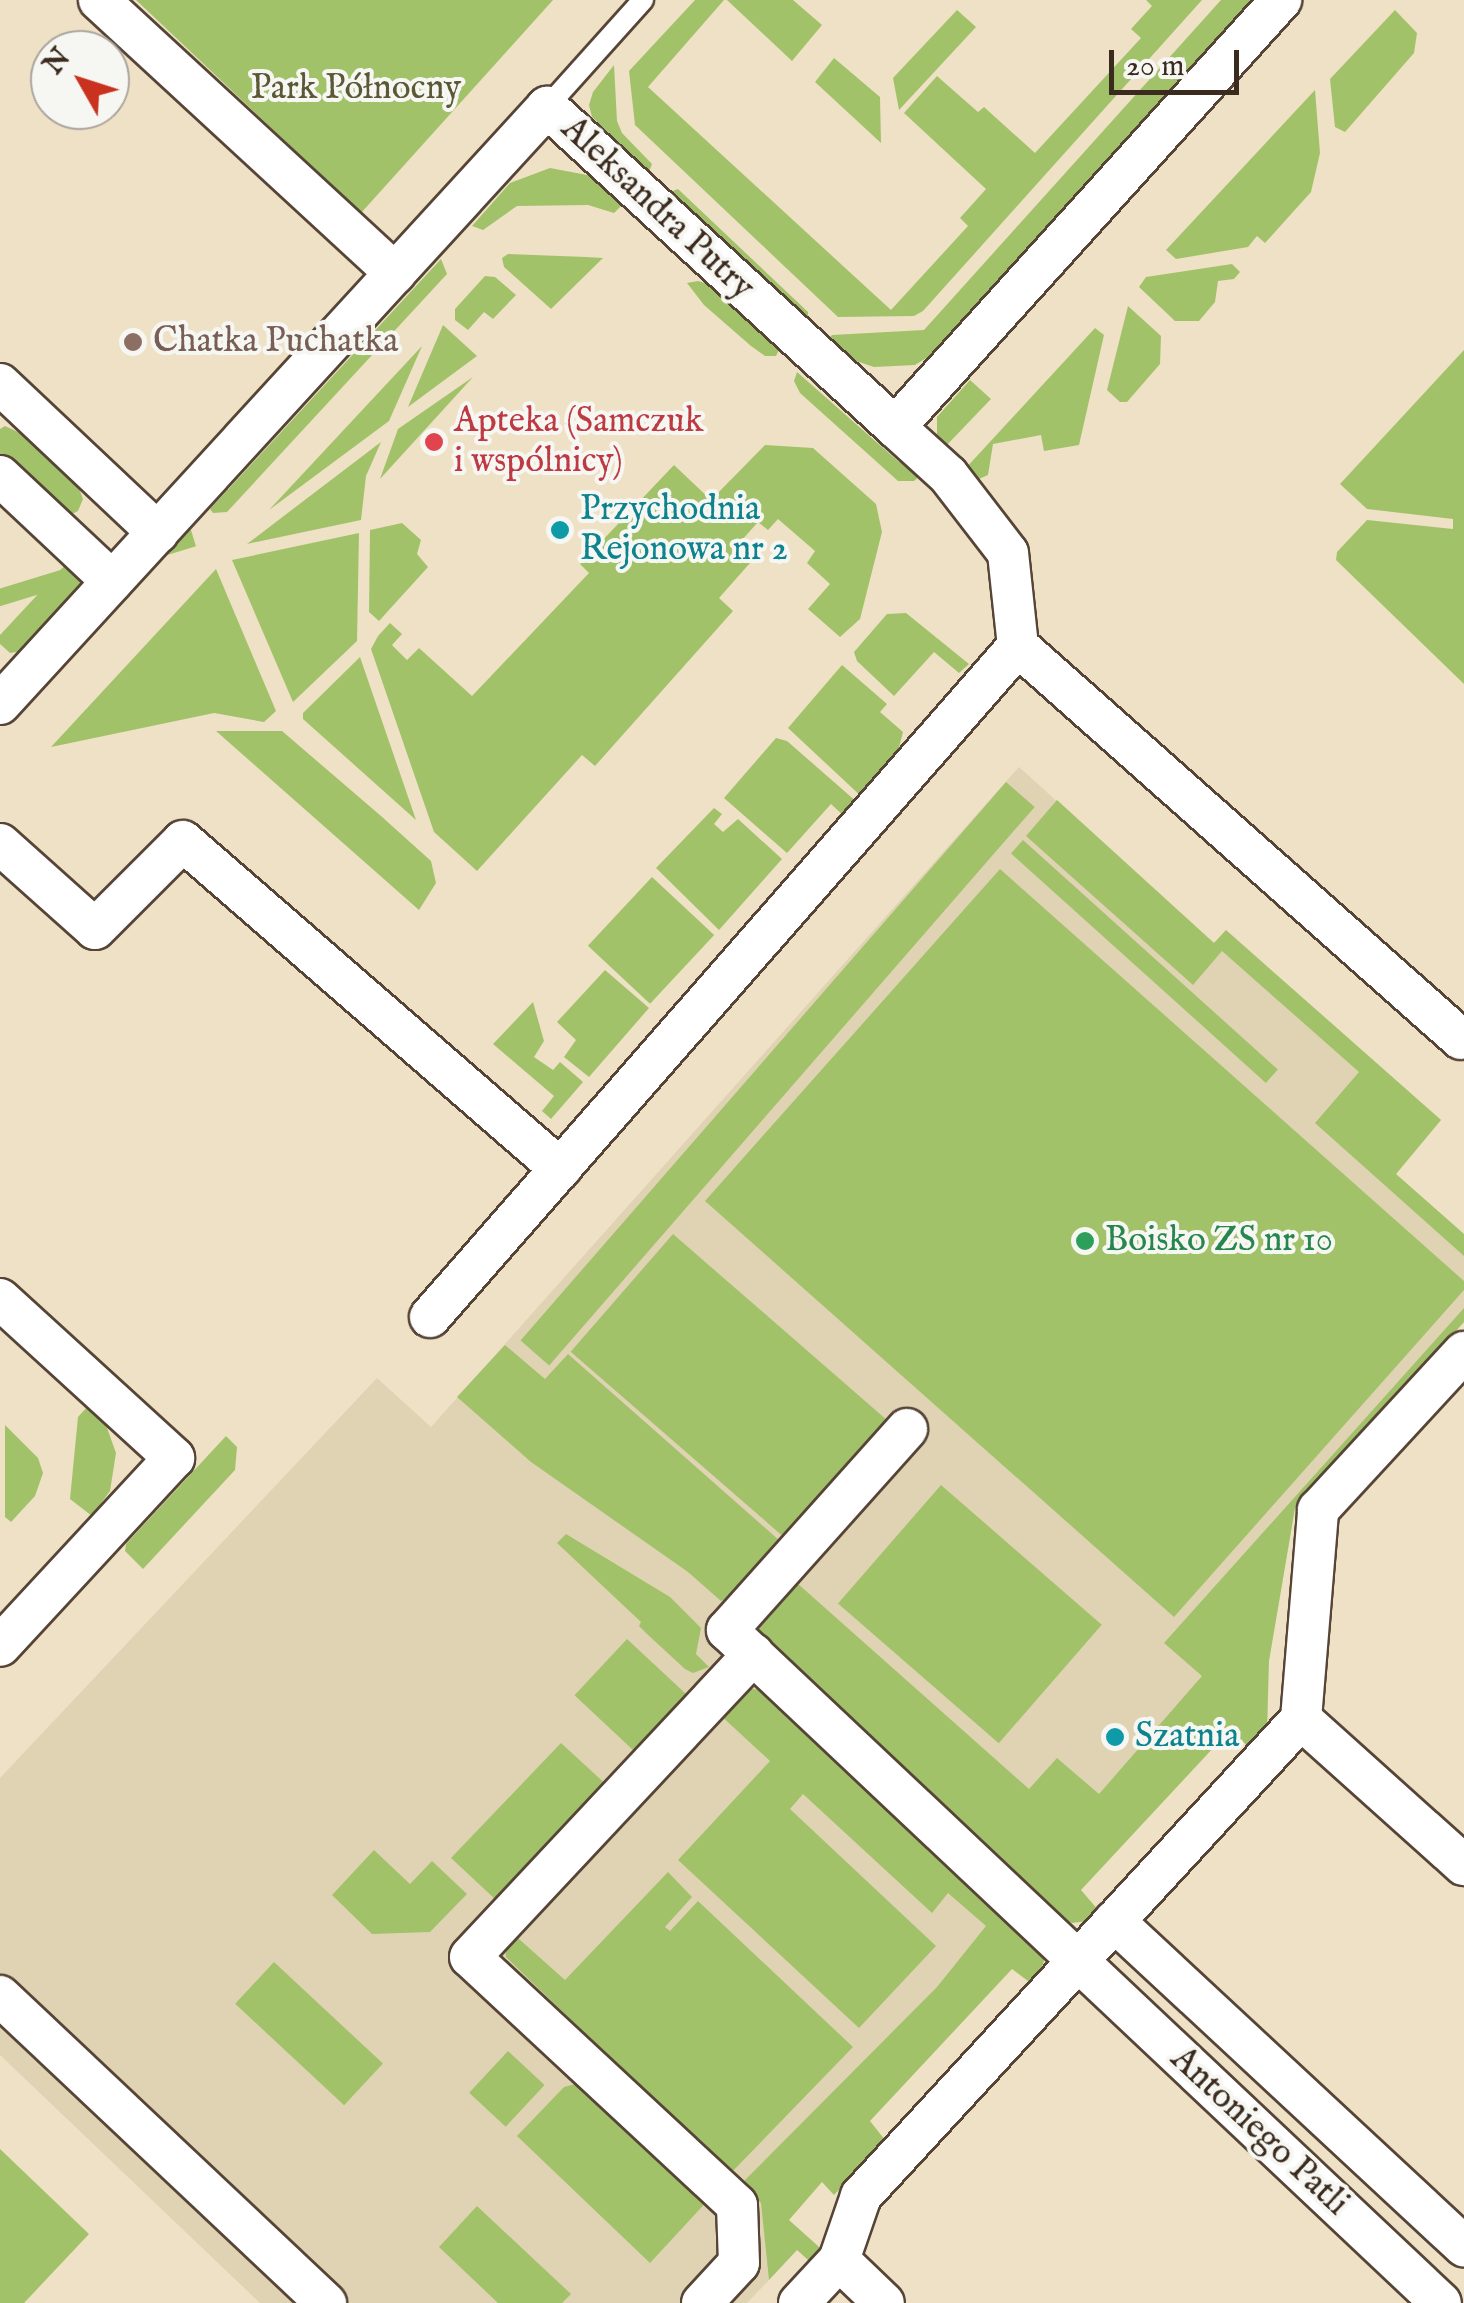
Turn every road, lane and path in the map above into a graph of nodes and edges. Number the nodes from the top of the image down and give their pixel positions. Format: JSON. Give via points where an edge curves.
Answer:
{"nodes":[{"id":1,"x":98,"y":0,"type":"edge"},
{"id":2,"x":643,"y":0,"type":"edge"},
{"id":3,"x":1281,"y":0,"type":"edge"},
{"id":4,"x":547,"y":108,"type":"junction"},
{"id":5,"x":395,"y":272,"type":"junction"},
{"id":6,"x":0,"y":384,"type":"edge"},
{"id":7,"x":895,"y":427,"type":"junction"},
{"id":8,"x":0,"y":476,"type":"edge"},
{"id":9,"x":158,"y":533,"type":"junction"},
{"id":10,"x":112,"y":580,"type":"junction"},
{"id":11,"x":1018,"y":646,"type":"junction"},
{"id":12,"x":0,"y":704,"type":"edge"},
{"id":13,"x":0,"y":844,"type":"edge"},
{"id":14,"x":1461,"y":1039,"type":"dead end"},
{"id":15,"x":560,"y":1169,"type":"junction"},
{"id":16,"x":0,"y":1299,"type":"edge"},
{"id":17,"x":430,"y":1316,"type":"dead end"},
{"id":18,"x":1464,"y":1352,"type":"edge"},
{"id":19,"x":906,"y":1429,"type":"dead end"},
{"id":20,"x":0,"y":1646,"type":"edge"},
{"id":21,"x":754,"y":1654,"type":"junction"},
{"id":22,"x":1301,"y":1719,"type":"junction"},
{"id":23,"x":1464,"y":1865,"type":"edge"},
{"id":24,"x":1114,"y":1921,"type":"junction"},
{"id":25,"x":1077,"y":1961,"type":"junction"},
{"id":26,"x":0,"y":1996,"type":"edge"},
{"id":27,"x":1464,"y":2246,"type":"edge"},
{"id":28,"x":839,"y":2260,"type":"junction"},
{"id":29,"x":1464,"y":2285,"type":"edge"},
{"id":30,"x":326,"y":2303,"type":"edge"},
{"id":31,"x":702,"y":2303,"type":"edge"},
{"id":32,"x":799,"y":2303,"type":"edge"},
{"id":33,"x":884,"y":2303,"type":"edge"},
{"id":34,"x":1444,"y":2303,"type":"edge"}],
"edges":[{"from":1,"to":5,"type":"street"},
{"from":2,"to":4,"type":"lane"},
{"from":3,"to":7,"type":"street"},
{"from":4,"to":5,"type":"street","name":"Aleksandra Putry"},
{"from":4,"to":7,"type":"street","name":"Aleksandra Putry"},
{"from":5,"to":9,"type":"street","name":"Aleksandra Putry"},
{"from":6,"to":9,"type":"street"},
{"from":7,"to":11,"type":"street","name":"Aleksandra Putry","via":[[948,475],[1008,553]]},
{"from":8,"to":10,"type":"street"},
{"from":9,"to":10,"type":"street","name":"Aleksandra Putry"},
{"from":10,"to":12,"type":"street","name":"Aleksandra Putry"},
{"from":11,"to":14,"type":"street"},
{"from":11,"to":15,"type":"street"},
{"from":13,"to":15,"type":"street","via":[[95,929],[184,841]]},
{"from":15,"to":17,"type":"street"},
{"from":16,"to":20,"type":"street","via":[[174,1458]]},
{"from":18,"to":22,"type":"street","via":[[1318,1510]]},
{"from":19,"to":21,"type":"street","name":"Antoniego Patli","via":[[727,1630]]},
{"from":21,"to":25,"type":"street","name":"Antoniego Patli"},
{"from":21,"to":31,"type":"street","via":[[470,1957],[737,2206],[740,2263]]},
{"from":22,"to":23,"type":"street"},
{"from":22,"to":24,"type":"street"},
{"from":24,"to":25,"type":"street"},
{"from":24,"to":27,"type":"street","name":"Antoniego Patli"},
{"from":25,"to":28,"type":"street","via":[[861,2196]]},
{"from":25,"to":34,"type":"street","name":"Antoniego Patli"},
{"from":26,"to":30,"type":"street"},
{"from":28,"to":32,"type":"street"},
{"from":28,"to":33,"type":"street"},
{"from":29,"to":34,"type":"street"}]}
